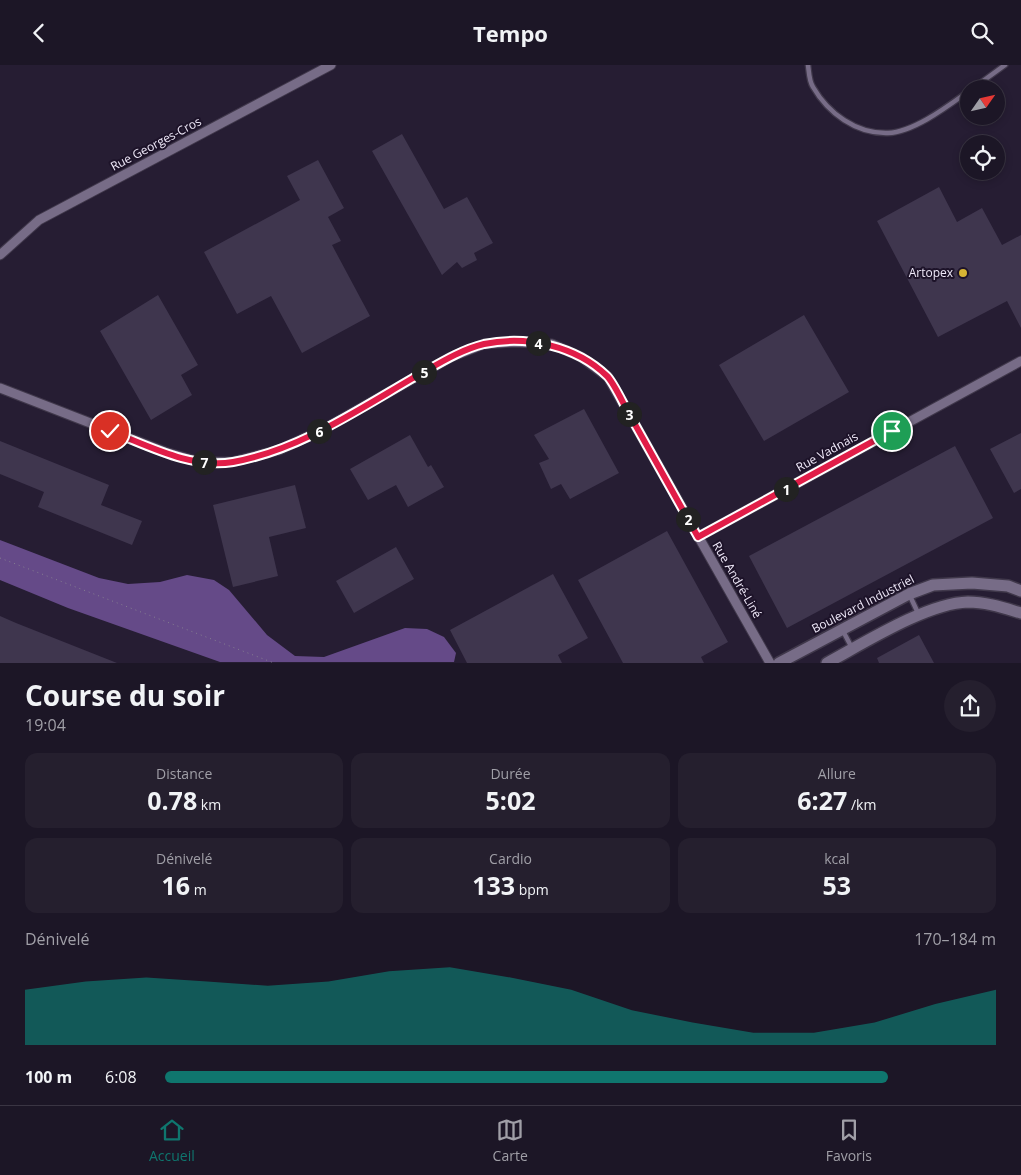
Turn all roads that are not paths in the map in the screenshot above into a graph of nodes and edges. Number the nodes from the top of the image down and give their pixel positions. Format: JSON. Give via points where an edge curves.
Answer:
{"nodes":[{"id":1,"x":331,"y":65,"type":"edge"},
{"id":2,"x":808,"y":65,"type":"edge"},
{"id":3,"x":1005,"y":65,"type":"edge"},
{"id":4,"x":984,"y":80,"type":"edge"},
{"id":5,"x":960,"y":97,"type":"edge"},
{"id":6,"x":0,"y":255,"type":"edge"},
{"id":7,"x":1021,"y":361,"type":"edge"},
{"id":8,"x":0,"y":388,"type":"edge"},
{"id":9,"x":698,"y":537,"type":"junction"},
{"id":10,"x":1021,"y":591,"type":"edge"},
{"id":11,"x":909,"y":594,"type":"junction"},
{"id":12,"x":1021,"y":613,"type":"edge"},
{"id":13,"x":919,"y":615,"type":"junction"},
{"id":14,"x":842,"y":629,"type":"junction"},
{"id":15,"x":852,"y":649,"type":"junction"},
{"id":16,"x":770,"y":663,"type":"edge"},
{"id":17,"x":779,"y":663,"type":"edge"},
{"id":18,"x":827,"y":663,"type":"edge"}],
"edges":[{"from":1,"to":6,"type":"street","name":"Rue Georges-Cros","via":[[39,220]]},
{"from":2,"to":5,"type":"lane","via":[[812,86],[832,111],[850,125],[869,130],[888,133],[909,128]]},
{"from":3,"to":4,"type":"lane"},
{"from":7,"to":9,"type":"street","name":"Rue Vadnais"},
{"from":8,"to":9,"type":"street","name":"Rue André-Liné","via":[[199,463],[232,462],[279,451],[451,357],[484,344],[552,345],[581,357],[608,377]]},
{"from":9,"to":16,"type":"street","name":"Rue André-Liné"},
{"from":10,"to":11,"type":"street","name":"Boulevard Industriel","via":[[972,583],[933,585]]},
{"from":11,"to":13,"type":"lane"},
{"from":11,"to":14,"type":"street","name":"Boulevard Industriel"},
{"from":12,"to":13,"type":"street","via":[[1000,606],[968,602]]},
{"from":13,"to":15,"type":"street"},
{"from":14,"to":15,"type":"lane"},
{"from":14,"to":17,"type":"street","name":"Boulevard Industriel"},
{"from":15,"to":18,"type":"street"}]}
